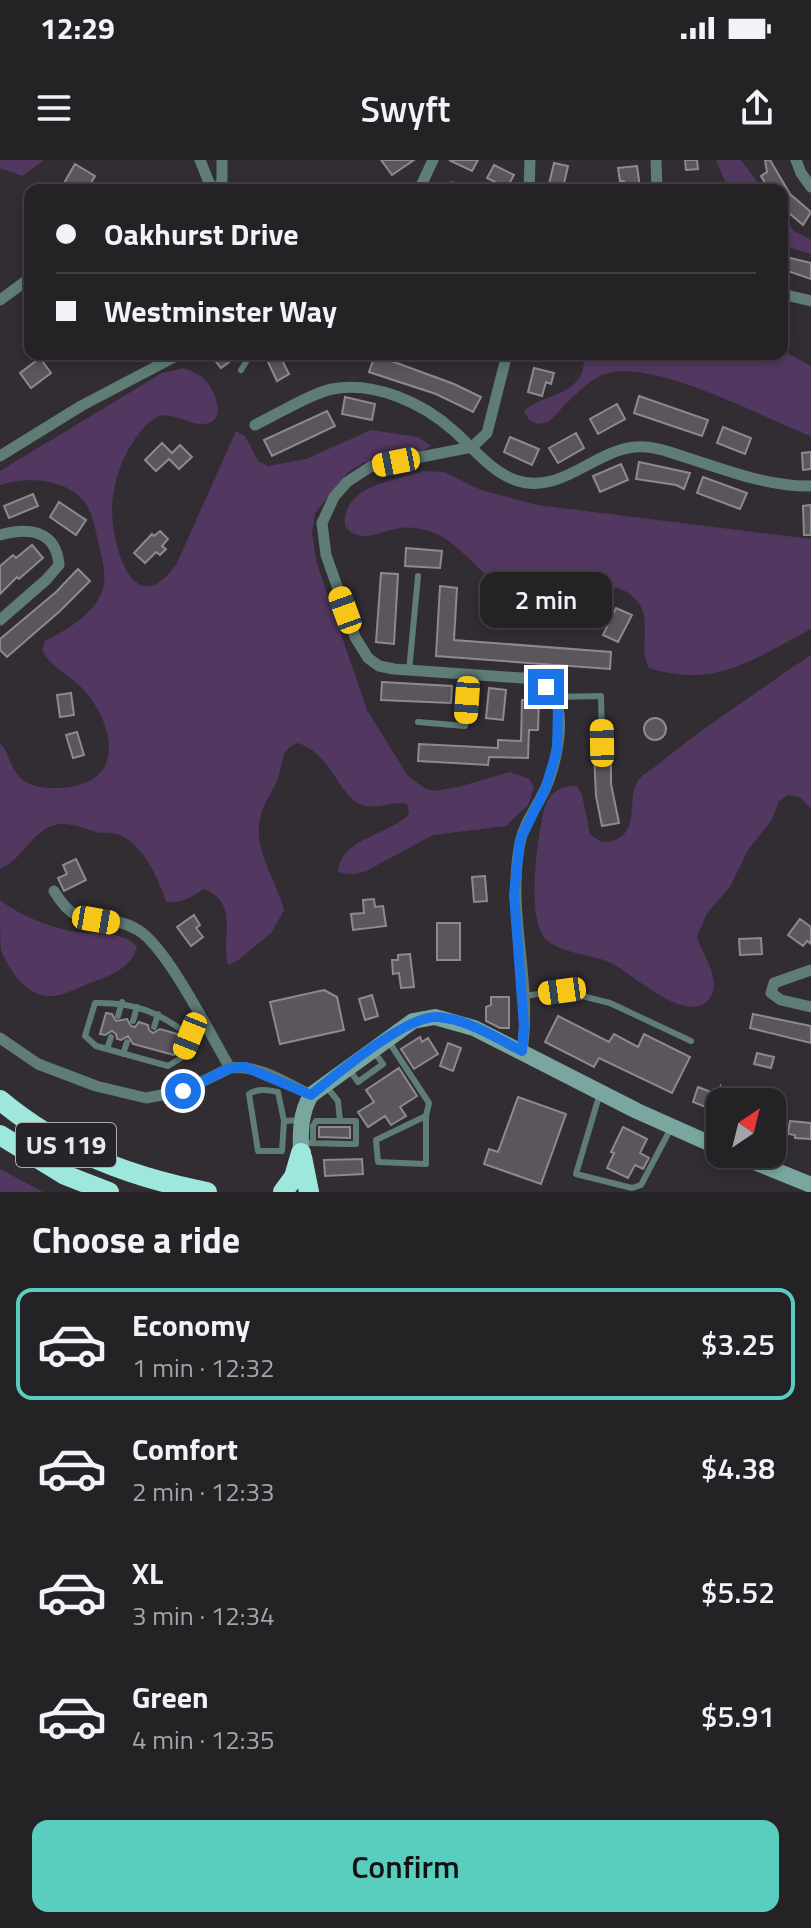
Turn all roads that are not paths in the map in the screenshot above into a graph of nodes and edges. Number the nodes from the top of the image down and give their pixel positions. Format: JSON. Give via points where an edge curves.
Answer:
{"nodes":[{"id":1,"x":222,"y":160,"type":"edge"},
{"id":2,"x":433,"y":160,"type":"edge"},
{"id":3,"x":530,"y":160,"type":"edge"},
{"id":4,"x":656,"y":160,"type":"edge"},
{"id":5,"x":796,"y":160,"type":"edge"},
{"id":6,"x":200,"y":162,"type":"edge"},
{"id":7,"x":211,"y":184,"type":"edge"},
{"id":8,"x":219,"y":184,"type":"edge"},
{"id":9,"x":422,"y":184,"type":"edge"},
{"id":10,"x":529,"y":184,"type":"edge"},
{"id":11,"x":657,"y":184,"type":"edge"},
{"id":12,"x":811,"y":187,"type":"edge"},
{"id":13,"x":24,"y":282,"type":"edge"},
{"id":14,"x":788,"y":295,"type":"edge"},
{"id":15,"x":0,"y":300,"type":"edge"},
{"id":16,"x":811,"y":301,"type":"edge"},
{"id":17,"x":169,"y":360,"type":"edge"},
{"id":18,"x":247,"y":360,"type":"edge"},
{"id":19,"x":505,"y":360,"type":"edge"},
{"id":20,"x":241,"y":370,"type":"dead end"},
{"id":21,"x":255,"y":425,"type":"dead end"},
{"id":22,"x":472,"y":447,"type":"junction"},
{"id":23,"x":0,"y":456,"type":"edge"},
{"id":24,"x":811,"y":486,"type":"edge"},
{"id":25,"x":0,"y":535,"type":"edge"},
{"id":26,"x":418,"y":576,"type":"dead end"},
{"id":27,"x":0,"y":620,"type":"edge"},
{"id":28,"x":409,"y":671,"type":"junction"},
{"id":29,"x":469,"y":674,"type":"junction"},
{"id":30,"x":552,"y":697,"type":"junction"},
{"id":31,"x":418,"y":722,"type":"dead end"},
{"id":32,"x":602,"y":743,"type":"dead end"},
{"id":33,"x":54,"y":891,"type":"dead end"},
{"id":34,"x":811,"y":970,"type":"edge"},
{"id":35,"x":523,"y":996,"type":"junction"},
{"id":36,"x":122,"y":1002,"type":"junction"},
{"id":37,"x":137,"y":1007,"type":"junction"},
{"id":38,"x":811,"y":1007,"type":"edge"},
{"id":39,"x":158,"y":1014,"type":"junction"},
{"id":40,"x":118,"y":1016,"type":"dead end"},
{"id":41,"x":170,"y":1020,"type":"junction"},
{"id":42,"x":133,"y":1021,"type":"dead end"},
{"id":43,"x":154,"y":1027,"type":"dead end"},
{"id":44,"x":207,"y":1028,"type":"junction"},
{"id":45,"x":167,"y":1031,"type":"dead end"},
{"id":46,"x":190,"y":1036,"type":"junction"},
{"id":47,"x":111,"y":1037,"type":"dead end"},
{"id":48,"x":0,"y":1038,"type":"edge"},
{"id":49,"x":387,"y":1039,"type":"junction"},
{"id":50,"x":691,"y":1041,"type":"dead end"},
{"id":51,"x":127,"y":1042,"type":"dead end"},
{"id":52,"x":147,"y":1048,"type":"dead end"},
{"id":53,"x":107,"y":1049,"type":"junction"},
{"id":54,"x":522,"y":1051,"type":"junction"},
{"id":55,"x":160,"y":1052,"type":"dead end"},
{"id":56,"x":123,"y":1054,"type":"junction"},
{"id":57,"x":144,"y":1059,"type":"junction"},
{"id":58,"x":157,"y":1063,"type":"junction"},
{"id":59,"x":230,"y":1068,"type":"junction"},
{"id":60,"x":318,"y":1089,"type":"junction"},
{"id":61,"x":600,"y":1093,"type":"junction"},
{"id":62,"x":0,"y":1100,"type":"edge"},
{"id":63,"x":426,"y":1116,"type":"junction"},
{"id":64,"x":292,"y":1121,"type":"junction"},
{"id":65,"x":340,"y":1123,"type":"junction"},
{"id":66,"x":671,"y":1127,"type":"junction"},
{"id":67,"x":0,"y":1135,"type":"edge"},
{"id":68,"x":706,"y":1142,"type":"edge"},
{"id":69,"x":300,"y":1148,"type":"junction"},
{"id":70,"x":769,"y":1168,"type":"edge"},
{"id":71,"x":811,"y":1185,"type":"edge"},
{"id":72,"x":109,"y":1192,"type":"edge"},
{"id":73,"x":207,"y":1192,"type":"edge"},
{"id":74,"x":283,"y":1192,"type":"edge"},
{"id":75,"x":301,"y":1192,"type":"edge"},
{"id":76,"x":309,"y":1192,"type":"edge"}],
"edges":[{"from":1,"to":8,"type":"street"},
{"from":2,"to":9,"type":"street"},
{"from":3,"to":10,"type":"street"},
{"from":4,"to":11,"type":"street"},
{"from":5,"to":12,"type":"street"},
{"from":6,"to":7,"type":"street"},
{"from":13,"to":15,"type":"street"},
{"from":14,"to":16,"type":"street"},
{"from":17,"to":23,"type":"street"},
{"from":18,"to":20,"type":"lane"},
{"from":19,"to":22,"type":"street","via":[[487,433]]},
{"from":21,"to":22,"type":"street","via":[[330,389],[365,387],[410,402],[442,420]]},
{"from":22,"to":24,"type":"street","via":[[514,480],[533,483],[559,480],[635,447],[785,487]]},
{"from":22,"to":28,"type":"street","via":[[370,467],[334,497],[322,523],[326,555],[355,637],[379,666]]},
{"from":25,"to":27,"type":"street","via":[[21,529],[38,532],[58,552],[59,565]]},
{"from":26,"to":28,"type":"lane"},
{"from":28,"to":29,"type":"street"},
{"from":29,"to":30,"type":"street","via":[[536,679]]},
{"from":29,"to":31,"type":"lane","via":[[465,726]]},
{"from":30,"to":32,"type":"lane","via":[[601,696]]},
{"from":30,"to":35,"type":"street","via":[[558,709],[557,750],[520,840],[514,894]]},
{"from":33,"to":44,"type":"street","via":[[76,918],[138,930],[160,950]]},
{"from":34,"to":38,"type":"street","via":[[774,983],[771,993]]},
{"from":35,"to":50,"type":"lane","via":[[562,991],[610,1003]]},
{"from":35,"to":54,"type":"street"},
{"from":36,"to":37,"type":"lane"},
{"from":36,"to":40,"type":"lane"},
{"from":36,"to":53,"type":"lane","via":[[95,1003],[85,1036]]},
{"from":37,"to":39,"type":"lane"},
{"from":37,"to":42,"type":"lane"},
{"from":39,"to":41,"type":"lane"},
{"from":39,"to":43,"type":"lane"},
{"from":41,"to":45,"type":"lane"},
{"from":41,"to":46,"type":"lane"},
{"from":44,"to":46,"type":"lane"},
{"from":44,"to":59,"type":"street"},
{"from":46,"to":58,"type":"lane","via":[[181,1058],[168,1066]]},
{"from":47,"to":53,"type":"lane"},
{"from":48,"to":59,"type":"street","via":[[38,1064],[146,1098],[183,1091]]},
{"from":49,"to":54,"type":"street","via":[[413,1021],[435,1017],[463,1022]]},
{"from":49,"to":60,"type":"street"},
{"from":49,"to":63,"type":"lane","via":[[427,1097]]},
{"from":51,"to":56,"type":"lane"},
{"from":52,"to":57,"type":"lane"},
{"from":53,"to":56,"type":"lane"},
{"from":54,"to":61,"type":"street"},
{"from":55,"to":58,"type":"lane"},
{"from":56,"to":57,"type":"lane"},
{"from":57,"to":58,"type":"lane"},
{"from":59,"to":60,"type":"street","via":[[245,1067]]},
{"from":60,"to":64,"type":"street"},
{"from":60,"to":65,"type":"lane","via":[[338,1101]]},
{"from":61,"to":66,"type":"street"},
{"from":61,"to":66,"type":"lane","via":[[576,1174],[632,1188],[641,1185]]},
{"from":62,"to":73,"type":"highway","number":"US 119","via":[[60,1142],[105,1164]]},
{"from":63,"to":63,"type":"lane","via":[[426,1164],[378,1162],[376,1140]]},
{"from":64,"to":69,"type":"street"},
{"from":64,"to":69,"type":"lane","via":[[278,1092],[249,1094],[258,1151]]},
{"from":65,"to":69,"type":"lane","via":[[316,1121]]},
{"from":65,"to":69,"type":"lane","via":[[356,1121],[356,1144],[327,1141]]},
{"from":66,"to":68,"type":"street"},
{"from":67,"to":72,"type":"highway","number":"US 119","via":[[65,1175]]},
{"from":69,"to":74,"type":"highway","via":[[294,1177]]},
{"from":69,"to":75,"type":"street"},
{"from":69,"to":76,"type":"highway"},
{"from":70,"to":71,"type":"street"}]}
